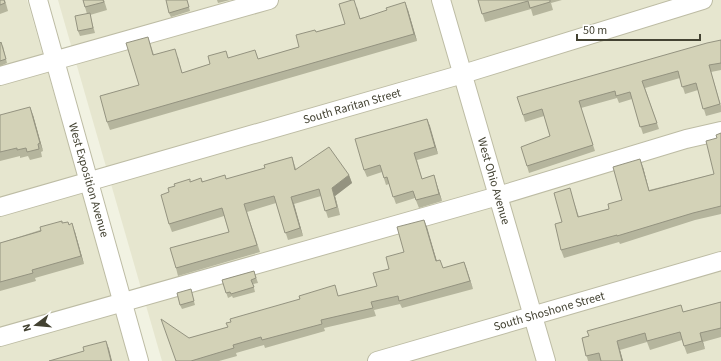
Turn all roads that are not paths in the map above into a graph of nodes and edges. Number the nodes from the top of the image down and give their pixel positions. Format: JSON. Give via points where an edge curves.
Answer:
{"nodes":[{"id":1,"x":38,"y":0,"type":"edge"},
{"id":2,"x":269,"y":0,"type":"edge"},
{"id":3,"x":441,"y":0,"type":"edge"},
{"id":4,"x":703,"y":0,"type":"edge"},
{"id":5,"x":55,"y":60,"type":"junction"},
{"id":6,"x":463,"y":74,"type":"junction"},
{"id":7,"x":0,"y":76,"type":"edge"},
{"id":8,"x":721,"y":131,"type":"edge"},
{"id":9,"x":90,"y":182,"type":"junction"},
{"id":10,"x":498,"y":196,"type":"junction"},
{"id":11,"x":0,"y":207,"type":"edge"},
{"id":12,"x":721,"y":260,"type":"edge"},
{"id":13,"x":123,"y":303,"type":"junction"},
{"id":14,"x":534,"y":316,"type":"junction"},
{"id":15,"x":0,"y":337,"type":"edge"},
{"id":16,"x":139,"y":361,"type":"edge"},
{"id":17,"x":376,"y":361,"type":"edge"},
{"id":18,"x":546,"y":361,"type":"edge"}],
"edges":[{"from":1,"to":5,"type":"street","name":"West Exposition Avenue"},
{"from":2,"to":5,"type":"street"},
{"from":3,"to":6,"type":"street","name":"West Ohio Avenue"},
{"from":4,"to":6,"type":"street","name":"South Raritan Street"},
{"from":5,"to":7,"type":"street"},
{"from":5,"to":9,"type":"street","name":"West Exposition Avenue"},
{"from":6,"to":9,"type":"street","name":"South Raritan Street"},
{"from":6,"to":10,"type":"street","name":"West Ohio Avenue"},
{"from":8,"to":10,"type":"street","via":[[686,139]]},
{"from":9,"to":11,"type":"street","name":"South Raritan Street"},
{"from":9,"to":13,"type":"street","name":"West Exposition Avenue"},
{"from":10,"to":13,"type":"street"},
{"from":10,"to":14,"type":"street","name":"West Ohio Avenue"},
{"from":12,"to":14,"type":"street","name":"South Shoshone Street"},
{"from":13,"to":15,"type":"street"},
{"from":13,"to":16,"type":"street","name":"West Exposition Avenue"},
{"from":14,"to":17,"type":"street","name":"South Shoshone Street"},
{"from":14,"to":18,"type":"street","name":"West Ohio Avenue"}]}
